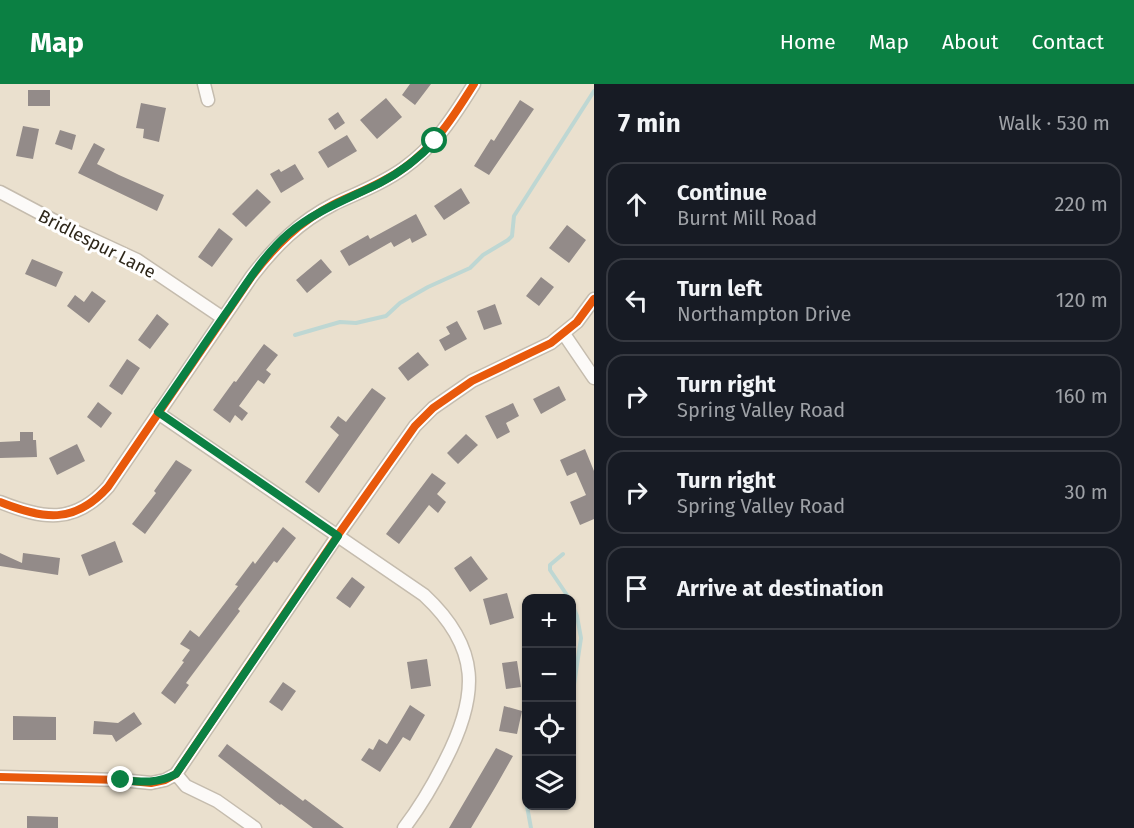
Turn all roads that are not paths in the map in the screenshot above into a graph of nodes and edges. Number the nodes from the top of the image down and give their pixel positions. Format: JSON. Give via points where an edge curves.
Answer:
{"nodes":[{"id":1,"x":204,"y":84,"type":"edge"},
{"id":2,"x":474,"y":84,"type":"edge"},
{"id":3,"x":208,"y":100,"type":"dead end"},
{"id":4,"x":0,"y":192,"type":"edge"},
{"id":5,"x":594,"y":299,"type":"edge"},
{"id":6,"x":223,"y":318,"type":"junction"},
{"id":7,"x":564,"y":334,"type":"junction"},
{"id":8,"x":594,"y":378,"type":"edge"},
{"id":9,"x":158,"y":412,"type":"junction"},
{"id":10,"x":0,"y":502,"type":"edge"},
{"id":11,"x":338,"y":536,"type":"junction"},
{"id":12,"x":176,"y":774,"type":"junction"},
{"id":13,"x":0,"y":777,"type":"edge"},
{"id":14,"x":255,"y":828,"type":"edge"},
{"id":15,"x":404,"y":828,"type":"edge"}],
"edges":[{"from":1,"to":3,"type":"street"},
{"from":2,"to":6,"type":"street","via":[[448,125],[410,163],[382,182],[332,205],[287,235]]},
{"from":4,"to":6,"type":"street","name":"Bridlespur Lane","via":[[137,260]]},
{"from":5,"to":7,"type":"street"},
{"from":6,"to":9,"type":"street"},
{"from":7,"to":8,"type":"street"},
{"from":7,"to":11,"type":"street","via":[[472,381],[433,408],[401,444]]},
{"from":9,"to":10,"type":"street","via":[[108,487],[86,506],[54,516],[25,512]]},
{"from":9,"to":11,"type":"street"},
{"from":11,"to":12,"type":"street"},
{"from":11,"to":15,"type":"street","via":[[439,609],[452,625],[468,667],[466,712],[452,748]]},
{"from":12,"to":13,"type":"street","via":[[151,783]]},
{"from":12,"to":14,"type":"street","via":[[186,786],[217,801]]}]}
